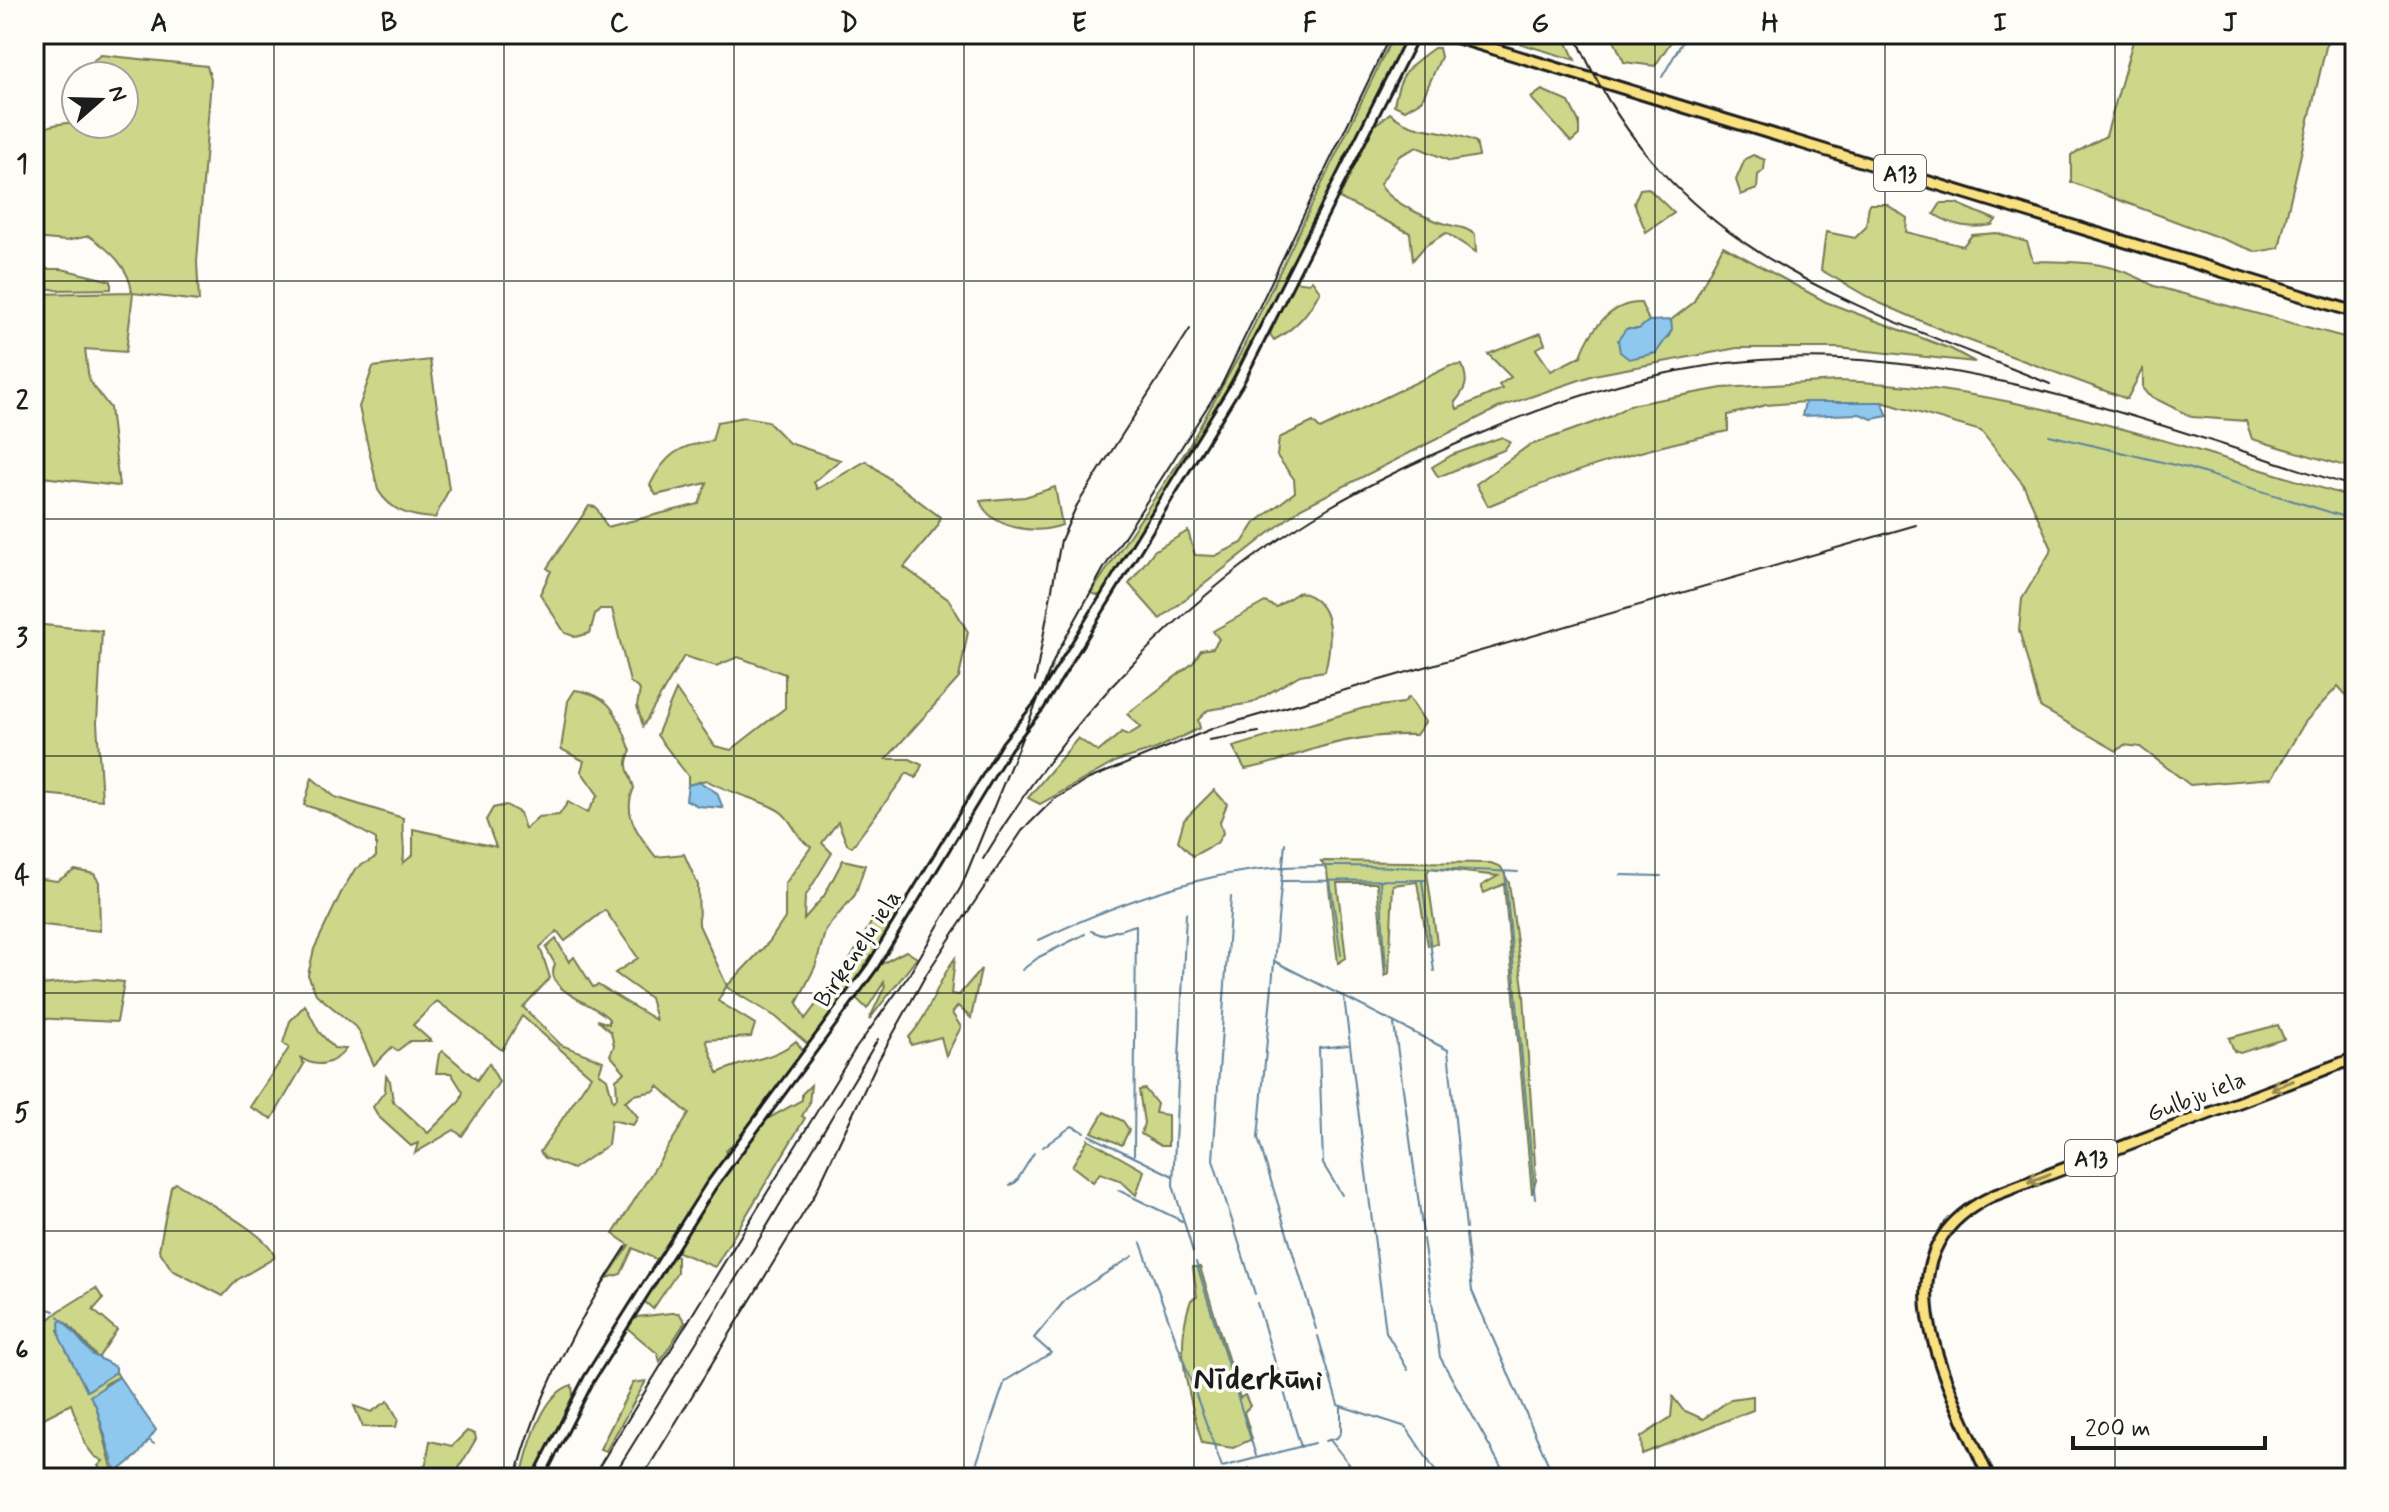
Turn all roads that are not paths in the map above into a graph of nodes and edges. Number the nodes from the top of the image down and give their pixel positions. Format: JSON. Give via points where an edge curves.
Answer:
{"nodes":[{"id":1,"x":1414,"y":34,"type":"edge"},
{"id":2,"x":1445,"y":34,"type":"edge"},
{"id":3,"x":2355,"y":312,"type":"edge"},
{"id":4,"x":2355,"y":1058,"type":"edge"},
{"id":5,"x":538,"y":1478,"type":"edge"},
{"id":6,"x":1989,"y":1478,"type":"edge"}],
"edges":[{"from":1,"to":5,"type":"main road","name":"Birķeneļu iela","via":[[1206,438],[1039,706],[1007,745],[872,967],[710,1187],[589,1379]]},
{"from":2,"to":3,"type":"main road","number":"A13"},
{"from":4,"to":6,"type":"main road","name":"Gulbju iela","number":"A13","one_way":true,"via":[[2036,1179],[1965,1211],[1950,1225],[1936,1246],[1928,1274],[1926,1312],[1932,1344]]}]}
